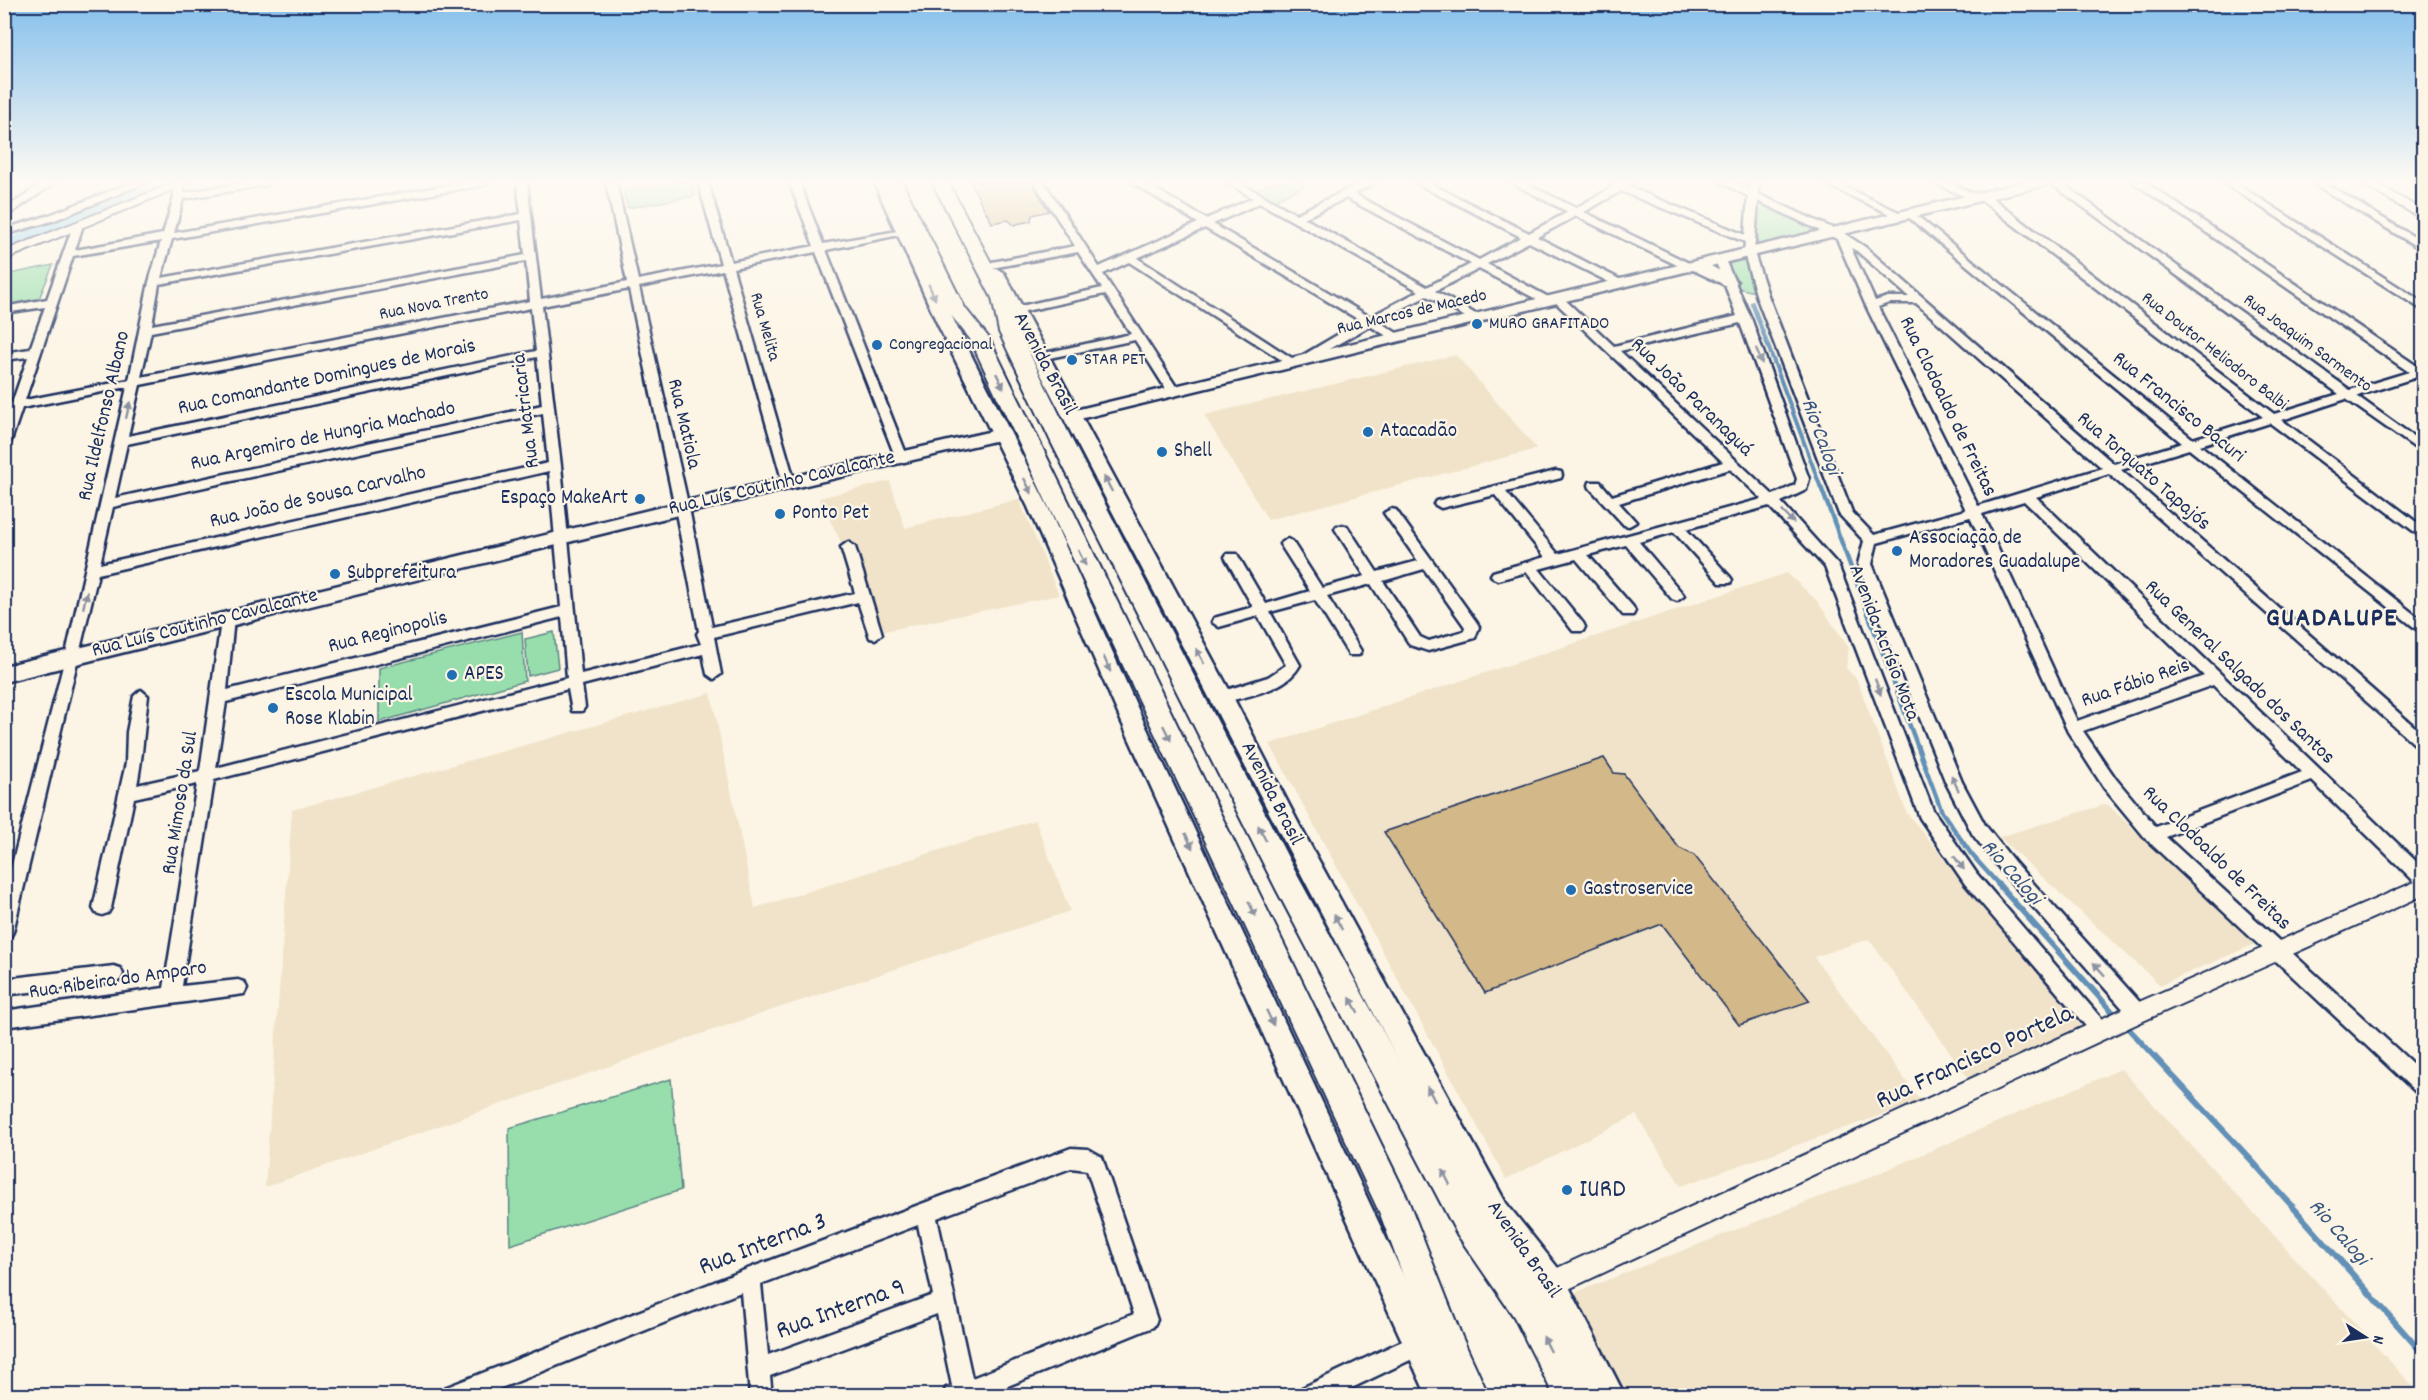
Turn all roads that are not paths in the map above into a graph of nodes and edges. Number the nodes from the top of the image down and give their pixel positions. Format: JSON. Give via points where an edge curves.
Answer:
{"nodes":[{"id":1,"x":27,"y":247,"type":"edge"},
{"id":2,"x":70,"y":247,"type":"edge"},
{"id":3,"x":106,"y":247,"type":"edge"},
{"id":4,"x":163,"y":247,"type":"edge"},
{"id":5,"x":348,"y":247,"type":"edge"},
{"id":6,"x":529,"y":247,"type":"edge"},
{"id":7,"x":624,"y":247,"type":"edge"},
{"id":8,"x":722,"y":247,"type":"edge"},
{"id":9,"x":818,"y":247,"type":"edge"},
{"id":10,"x":820,"y":247,"type":"edge"},
{"id":11,"x":912,"y":247,"type":"edge"},
{"id":12,"x":926,"y":247,"type":"edge"},
{"id":13,"x":974,"y":247,"type":"edge"},
{"id":14,"x":983,"y":247,"type":"edge"},
{"id":15,"x":1156,"y":247,"type":"edge"},
{"id":16,"x":1245,"y":247,"type":"edge"},
{"id":17,"x":1349,"y":247,"type":"edge"},
{"id":18,"x":1448,"y":247,"type":"edge"},
{"id":19,"x":1510,"y":247,"type":"edge"},
{"id":20,"x":1548,"y":247,"type":"edge"},
{"id":21,"x":1652,"y":247,"type":"edge"},
{"id":22,"x":1749,"y":247,"type":"joint"},
{"id":23,"x":1844,"y":247,"type":"edge"},
{"id":24,"x":1858,"y":247,"type":"edge"},
{"id":25,"x":1947,"y":247,"type":"edge"},
{"id":26,"x":2045,"y":247,"type":"edge"},
{"id":27,"x":2144,"y":247,"type":"edge"},
{"id":28,"x":2235,"y":247,"type":"edge"},
{"id":29,"x":2329,"y":247,"type":"edge"},
{"id":30,"x":1081,"y":248,"type":"joint"},
{"id":31,"x":68,"y":254,"type":"junction"},
{"id":32,"x":4,"y":256,"type":"edge"},
{"id":33,"x":530,"y":257,"type":"junction"},
{"id":34,"x":1131,"y":259,"type":"junction"},
{"id":35,"x":1720,"y":260,"type":"junction"},
{"id":36,"x":1480,"y":264,"type":"junction"},
{"id":37,"x":727,"y":265,"type":"junction"},
{"id":38,"x":992,"y":265,"type":"junction"},
{"id":39,"x":1692,"y":266,"type":"junction"},
{"id":40,"x":1098,"y":272,"type":"junction"},
{"id":41,"x":154,"y":282,"type":"junction"},
{"id":42,"x":1729,"y":282,"type":"junction"},
{"id":43,"x":631,"y":284,"type":"junction"},
{"id":44,"x":1621,"y":284,"type":"junction"},
{"id":45,"x":1110,"y":290,"type":"junction"},
{"id":46,"x":1429,"y":291,"type":"junction"},
{"id":47,"x":1749,"y":298,"type":"junction"},
{"id":48,"x":1553,"y":300,"type":"junction"},
{"id":49,"x":1919,"y":300,"type":"junction"},
{"id":50,"x":52,"y":302,"type":"junction"},
{"id":51,"x":535,"y":303,"type":"junction"},
{"id":52,"x":1872,"y":306,"type":"junction"},
{"id":53,"x":2424,"y":308,"type":"edge"},
{"id":54,"x":4,"y":310,"type":"edge"},
{"id":55,"x":1016,"y":310,"type":"junction"},
{"id":56,"x":1475,"y":318,"type":"junction"},
{"id":57,"x":1745,"y":318,"type":"junction"},
{"id":58,"x":1370,"y":321,"type":"junction"},
{"id":59,"x":146,"y":330,"type":"junction"},
{"id":60,"x":1137,"y":336,"type":"junction"},
{"id":61,"x":1396,"y":337,"type":"junction"},
{"id":62,"x":1612,"y":350,"type":"junction"},
{"id":63,"x":35,"y":352,"type":"junction"},
{"id":64,"x":541,"y":353,"type":"junction"},
{"id":65,"x":4,"y":357,"type":"edge"},
{"id":66,"x":1040,"y":357,"type":"junction"},
{"id":67,"x":1298,"y":360,"type":"junction"},
{"id":68,"x":2422,"y":373,"type":"edge"},
{"id":69,"x":134,"y":382,"type":"junction"},
{"id":70,"x":1173,"y":391,"type":"junction"},
{"id":71,"x":2347,"y":395,"type":"junction"},
{"id":72,"x":17,"y":405,"type":"junction"},
{"id":73,"x":4,"y":408,"type":"edge"},
{"id":74,"x":547,"y":408,"type":"junction"},
{"id":75,"x":1071,"y":416,"type":"junction"},
{"id":76,"x":2271,"y":419,"type":"junction"},
{"id":77,"x":1001,"y":434,"type":"junction"},
{"id":78,"x":121,"y":441,"type":"junction"},
{"id":79,"x":4,"y":444,"type":"edge"},
{"id":80,"x":2191,"y":444,"type":"junction"},
{"id":81,"x":2424,"y":450,"type":"edge"},
{"id":82,"x":901,"y":456,"type":"junction"},
{"id":83,"x":1731,"y":464,"type":"junction"},
{"id":84,"x":555,"y":466,"type":"junction"},
{"id":85,"x":2111,"y":470,"type":"junction"},
{"id":86,"x":1556,"y":474,"type":"dead end"},
{"id":87,"x":789,"y":483,"type":"junction"},
{"id":88,"x":1595,"y":485,"type":"dead end"},
{"id":89,"x":1497,"y":489,"type":"junction"},
{"id":90,"x":2026,"y":495,"type":"junction"},
{"id":91,"x":1610,"y":501,"type":"junction"},
{"id":92,"x":1772,"y":501,"type":"junction"},
{"id":93,"x":107,"y":504,"type":"junction"},
{"id":94,"x":1441,"y":504,"type":"dead end"},
{"id":95,"x":682,"y":508,"type":"junction"},
{"id":96,"x":1974,"y":512,"type":"junction"},
{"id":97,"x":1391,"y":513,"type":"dead end"},
{"id":98,"x":1629,"y":522,"type":"dead end"},
{"id":99,"x":1676,"y":526,"type":"junction"},
{"id":100,"x":1342,"y":529,"type":"dead end"},
{"id":101,"x":2424,"y":535,"type":"edge"},
{"id":102,"x":560,"y":538,"type":"junction"},
{"id":103,"x":1629,"y":539,"type":"junction"},
{"id":104,"x":1871,"y":540,"type":"junction"},
{"id":105,"x":1287,"y":544,"type":"dead end"},
{"id":106,"x":848,"y":548,"type":"dead end"},
{"id":107,"x":1579,"y":553,"type":"junction"},
{"id":108,"x":1232,"y":557,"type":"dead end"},
{"id":109,"x":1555,"y":560,"type":"junction"},
{"id":110,"x":1428,"y":563,"type":"junction"},
{"id":111,"x":1530,"y":566,"type":"junction"},
{"id":112,"x":91,"y":571,"type":"junction"},
{"id":113,"x":1497,"y":575,"type":"dead end"},
{"id":114,"x":1373,"y":578,"type":"junction"},
{"id":115,"x":1725,"y":580,"type":"dead end"},
{"id":116,"x":1317,"y":594,"type":"junction"},
{"id":117,"x":863,"y":596,"type":"junction"},
{"id":118,"x":1677,"y":596,"type":"dead end"},
{"id":119,"x":1263,"y":609,"type":"junction"},
{"id":120,"x":568,"y":610,"type":"junction"},
{"id":121,"x":1628,"y":610,"type":"dead end"},
{"id":122,"x":227,"y":618,"type":"junction"},
{"id":123,"x":1219,"y":622,"type":"dead end"},
{"id":124,"x":1578,"y":627,"type":"dead end"},
{"id":125,"x":2424,"y":630,"type":"edge"},
{"id":126,"x":875,"y":634,"type":"dead end"},
{"id":127,"x":706,"y":641,"type":"junction"},
{"id":128,"x":1354,"y":651,"type":"dead end"},
{"id":129,"x":72,"y":658,"type":"junction"},
{"id":130,"x":4,"y":674,"type":"edge"},
{"id":131,"x":714,"y":674,"type":"dead end"},
{"id":132,"x":2214,"y":679,"type":"junction"},
{"id":133,"x":574,"y":681,"type":"junction"},
{"id":134,"x":141,"y":696,"type":"dead end"},
{"id":135,"x":1222,"y":697,"type":"junction"},
{"id":136,"x":219,"y":698,"type":"junction"},
{"id":137,"x":577,"y":707,"type":"dead end"},
{"id":138,"x":2073,"y":728,"type":"junction"},
{"id":139,"x":2424,"y":744,"type":"edge"},
{"id":140,"x":2313,"y":774,"type":"junction"},
{"id":141,"x":207,"y":776,"type":"junction"},
{"id":142,"x":128,"y":793,"type":"junction"},
{"id":143,"x":2153,"y":835,"type":"junction"},
{"id":144,"x":2424,"y":880,"type":"edge"},
{"id":145,"x":2424,"y":886,"type":"edge"},
{"id":146,"x":102,"y":908,"type":"dead end"},
{"id":147,"x":4,"y":932,"type":"edge"},
{"id":148,"x":2279,"y":950,"type":"junction"},
{"id":149,"x":114,"y":974,"type":"dead end"},
{"id":150,"x":4,"y":987,"type":"edge"},
{"id":151,"x":238,"y":988,"type":"dead end"},
{"id":152,"x":172,"y":994,"type":"junction"},
{"id":153,"x":2136,"y":1014,"type":"junction"},
{"id":154,"x":4,"y":1019,"type":"edge"},
{"id":155,"x":2104,"y":1030,"type":"junction"},
{"id":156,"x":2424,"y":1087,"type":"edge"},
{"id":157,"x":926,"y":1213,"type":"junction"},
{"id":158,"x":750,"y":1278,"type":"junction"},
{"id":159,"x":1551,"y":1284,"type":"junction"},
{"id":160,"x":944,"y":1301,"type":"junction"},
{"id":161,"x":1419,"y":1344,"type":"junction"},
{"id":162,"x":757,"y":1370,"type":"junction"},
{"id":163,"x":959,"y":1394,"type":"edge"},
{"id":164,"x":454,"y":1395,"type":"edge"},
{"id":165,"x":761,"y":1395,"type":"edge"},
{"id":166,"x":1310,"y":1395,"type":"edge"},
{"id":167,"x":1444,"y":1395,"type":"edge"},
{"id":168,"x":1471,"y":1395,"type":"edge"},
{"id":169,"x":1574,"y":1395,"type":"edge"},
{"id":170,"x":1609,"y":1395,"type":"edge"}],
"edges":[{"from":1,"to":32,"type":"street"},
{"from":2,"to":31,"type":"street"},
{"from":3,"to":31,"type":"street"},
{"from":4,"to":41,"type":"street","name":"Rua Ildelfonso Albano"},
{"from":5,"to":41,"type":"street"},
{"from":6,"to":33,"type":"street","name":"Rua Matricaria"},
{"from":7,"to":43,"type":"street","name":"Rua Matiola"},
{"from":8,"to":37,"type":"street","name":"Rua Melita"},
{"from":9,"to":37,"type":"street","name":"Rua Nova Trento"},
{"from":10,"to":82,"type":"street"},
{"from":11,"to":77,"type":"main road","one_way":true},
{"from":12,"to":168,"type":"highway","one_way":true,"via":[[956,309],[979,338],[1394,1207],[1448,1347]]},
{"from":169,"to":13,"type":"highway","name":"Avenida Brasil","one_way":true,"via":[[1527,1304],[1469,1221],[1286,881],[1062,442],[1010,332],[1001,298]]},
{"from":14,"to":38,"type":"main road","name":"Avenida Brasil"},
{"from":15,"to":34,"type":"street"},
{"from":16,"to":58,"type":"street"},
{"from":17,"to":46,"type":"street"},
{"from":18,"to":36,"type":"street","name":"Rua João Paranaguá"},
{"from":19,"to":36,"type":"street"},
{"from":20,"to":44,"type":"street"},
{"from":21,"to":39,"type":"street"},
{"from":22,"to":35,"type":"main road","name":"Rua Marcos de Macedo"},
{"from":22,"to":47,"type":"street","name":"Avenida Acrísio Mota"},
{"from":23,"to":52,"type":"street","name":"Rua Clodoaldo de Freitas"},
{"from":24,"to":49,"type":"street","name":"Rua Torquato Tapajós"},
{"from":25,"to":80,"type":"street","name":"Rua Francisco Bacuri"},
{"from":26,"to":76,"type":"street","name":"Rua Doutor Heliodoro Balbi"},
{"from":27,"to":71,"type":"street","name":"Rua Joaquim Sarmento"},
{"from":28,"to":68,"type":"street"},
{"from":29,"to":53,"type":"street"},
{"from":30,"to":38,"type":"street"},
{"from":30,"to":40,"type":"street"},
{"from":31,"to":50,"type":"street"},
{"from":33,"to":51,"type":"street","name":"Rua Matricaria"},
{"from":33,"to":59,"type":"street"},
{"from":34,"to":40,"type":"street"},
{"from":34,"to":67,"type":"street"},
{"from":35,"to":39,"type":"main road","name":"Rua Marcos de Macedo"},
{"from":35,"to":42,"type":"street","name":"Avenida Acrísio Mota"},
{"from":36,"to":46,"type":"street"},
{"from":36,"to":48,"type":"street","name":"Rua João Paranaguá"},
{"from":37,"to":43,"type":"street","name":"Rua Nova Trento"},
{"from":37,"to":87,"type":"street","name":"Rua Melita"},
{"from":38,"to":55,"type":"main road","name":"Avenida Brasil"},
{"from":39,"to":42,"type":"main road","via":[[1716,273]]},
{"from":39,"to":44,"type":"main road","name":"Rua Marcos de Macedo"},
{"from":40,"to":45,"type":"street"},
{"from":41,"to":59,"type":"street","name":"Rua Ildelfonso Albano"},
{"from":42,"to":47,"type":"street","name":"Avenida Acrísio Mota"},
{"from":43,"to":51,"type":"street","name":"Rua Nova Trento"},
{"from":43,"to":95,"type":"street","name":"Rua Matiola"},
{"from":44,"to":48,"type":"main road","name":"Rua Marcos de Macedo"},
{"from":45,"to":55,"type":"street"},
{"from":45,"to":60,"type":"street"},
{"from":46,"to":56,"type":"street"},
{"from":46,"to":58,"type":"street"},
{"from":47,"to":57,"type":"street","name":"Avenida Acrísio Mota"},
{"from":47,"to":104,"type":"street","name":"Avenida Acrísio Mota","via":[[1846,514]]},
{"from":48,"to":56,"type":"main road","name":"Rua Marcos de Macedo"},
{"from":48,"to":62,"type":"street","name":"Rua João Paranaguá"},
{"from":49,"to":52,"type":"street","via":[[1888,300]]},
{"from":49,"to":85,"type":"street","name":"Rua Torquato Tapajós"},
{"from":50,"to":54,"type":"street"},
{"from":50,"to":63,"type":"street"},
{"from":51,"to":64,"type":"street","name":"Rua Matricaria"},
{"from":51,"to":69,"type":"street","name":"Rua Nova Trento"},
{"from":52,"to":96,"type":"street","name":"Rua Clodoaldo de Freitas"},
{"from":55,"to":66,"type":"main road","name":"Avenida Brasil"},
{"from":56,"to":61,"type":"main road","name":"Rua Marcos de Macedo"},
{"from":57,"to":62,"type":"street"},
{"from":57,"to":92,"type":"street","name":"Avenida Acrísio Mota","one_way":true,"via":[[1803,479],[1801,487]]},
{"from":58,"to":61,"type":"street"},
{"from":58,"to":67,"type":"street"},
{"from":59,"to":69,"type":"street","name":"Rua Ildelfonso Albano"},
{"from":60,"to":66,"type":"street"},
{"from":60,"to":70,"type":"street"},
{"from":61,"to":67,"type":"main road","name":"Rua Marcos de Macedo"},
{"from":62,"to":83,"type":"street","name":"Rua João Paranaguá"},
{"from":63,"to":65,"type":"street"},
{"from":63,"to":72,"type":"street"},
{"from":64,"to":74,"type":"street","name":"Rua Matricaria"},
{"from":64,"to":78,"type":"street","name":"Rua Comandante Domingues de Morais"},
{"from":66,"to":75,"type":"main road","name":"Avenida Brasil"},
{"from":67,"to":70,"type":"main road","name":"Rua Marcos de Macedo"},
{"from":68,"to":71,"type":"street"},
{"from":69,"to":72,"type":"street","name":"Rua Nova Trento"},
{"from":78,"to":69,"type":"street","name":"Rua Ildelfonso Albano","one_way":true},
{"from":70,"to":75,"type":"main road","name":"Rua Marcos de Macedo"},
{"from":71,"to":76,"type":"street"},
{"from":71,"to":81,"type":"street","name":"Rua Joaquim Sarmento"},
{"from":72,"to":73,"type":"street","name":"Rua Nova Trento"},
{"from":72,"to":79,"type":"street"},
{"from":74,"to":84,"type":"street","name":"Rua Matricaria"},
{"from":74,"to":93,"type":"street","name":"Rua Argemiro de Hungria Machado"},
{"from":135,"to":75,"type":"main road","name":"Avenida Brasil","one_way":true},
{"from":76,"to":80,"type":"street"},
{"from":76,"to":101,"type":"street","name":"Rua Doutor Heliodoro Balbi"},
{"from":77,"to":82,"type":"main road","name":"Rua Luís Coutinho Cavalcante"},
{"from":77,"to":161,"type":"main road","one_way":true,"via":[[1038,507]]},
{"from":78,"to":93,"type":"street","name":"Rua Ildelfonso Albano"},
{"from":80,"to":85,"type":"street"},
{"from":80,"to":125,"type":"street","name":"Rua Francisco Bacuri"},
{"from":82,"to":87,"type":"main road","name":"Rua Luís Coutinho Cavalcante"},
{"from":83,"to":91,"type":"street"},
{"from":83,"to":92,"type":"street","name":"Rua João Paranaguá"},
{"from":84,"to":102,"type":"street","name":"Rua Matricaria"},
{"from":84,"to":112,"type":"street","name":"Rua João de Sousa Carvalho"},
{"from":85,"to":90,"type":"street"},
{"from":85,"to":139,"type":"street","name":"Rua Torquato Tapajós"},
{"from":86,"to":89,"type":"street"},
{"from":87,"to":95,"type":"main road","name":"Rua Luís Coutinho Cavalcante"},
{"from":88,"to":91,"type":"street"},
{"from":89,"to":94,"type":"street"},
{"from":89,"to":109,"type":"street"},
{"from":90,"to":96,"type":"street"},
{"from":90,"to":132,"type":"street","name":"Rua General Salgado dos Santos"},
{"from":91,"to":98,"type":"street"},
{"from":92,"to":99,"type":"street"},
{"from":92,"to":155,"type":"street","name":"Avenida Acrísio Mota","one_way":true,"via":[[1832,565],[1926,813],[1971,879]]},
{"from":93,"to":112,"type":"street","name":"Rua Ildelfonso Albano"},
{"from":95,"to":102,"type":"main road","name":"Rua Luís Coutinho Cavalcante"},
{"from":95,"to":127,"type":"street","name":"Rua Matiola"},
{"from":96,"to":104,"type":"street"},
{"from":96,"to":138,"type":"street","name":"Rua Clodoaldo de Freitas"},
{"from":97,"to":110,"type":"street"},
{"from":99,"to":103,"type":"street"},
{"from":99,"to":115,"type":"street"},
{"from":100,"to":114,"type":"street"},
{"from":102,"to":120,"type":"street","name":"Rua Matricaria"},
{"from":102,"to":122,"type":"main road","name":"Rua Luís Coutinho Cavalcante"},
{"from":103,"to":107,"type":"street"},
{"from":103,"to":118,"type":"street"},
{"from":153,"to":104,"type":"street","name":"Avenida Acrísio Mota","one_way":true,"via":[[1979,830],[1954,783],[1865,564]]},
{"from":105,"to":116,"type":"street"},
{"from":106,"to":117,"type":"street"},
{"from":107,"to":109,"type":"street"},
{"from":107,"to":121,"type":"street"},
{"from":108,"to":119,"type":"street"},
{"from":109,"to":111,"type":"street"},
{"from":110,"to":114,"type":"street"},
{"from":110,"to":114,"type":"street","via":[[1472,627],[1470,634],[1428,646],[1420,644]]},
{"from":111,"to":113,"type":"street"},
{"from":111,"to":124,"type":"street"},
{"from":129,"to":112,"type":"street","name":"Rua Ildelfonso Albano","one_way":true},
{"from":114,"to":116,"type":"street"},
{"from":116,"to":119,"type":"street"},
{"from":116,"to":128,"type":"street"},
{"from":117,"to":126,"type":"street"},
{"from":117,"to":127,"type":"street"},
{"from":119,"to":123,"type":"street"},
{"from":119,"to":135,"type":"street","via":[[1293,664],[1292,670],[1276,680]]},
{"from":120,"to":133,"type":"street","name":"Rua Matricaria"},
{"from":120,"to":136,"type":"street","name":"Rua Reginopolis"},
{"from":122,"to":129,"type":"main road","name":"Rua Luís Coutinho Cavalcante"},
{"from":122,"to":136,"type":"street","name":"Rua Mimoso da Sul"},
{"from":127,"to":131,"type":"street","name":"Rua Matiola"},
{"from":127,"to":133,"type":"street"},
{"from":129,"to":130,"type":"main road","name":"Rua Luís Coutinho Cavalcante"},
{"from":129,"to":147,"type":"street","name":"Rua Ildelfonso Albano"},
{"from":132,"to":138,"type":"street","name":"Rua Fábio Reis"},
{"from":132,"to":140,"type":"street","name":"Rua General Salgado dos Santos"},
{"from":133,"to":137,"type":"street","name":"Rua Matricaria"},
{"from":133,"to":141,"type":"street"},
{"from":134,"to":142,"type":"street"},
{"from":159,"to":135,"type":"main road","name":"Avenida Brasil","one_way":true,"via":[[1496,1214],[1298,848]]},
{"from":136,"to":141,"type":"street","name":"Rua Mimoso da Sul"},
{"from":138,"to":143,"type":"street","name":"Rua Clodoaldo de Freitas","via":[[2103,777]]},
{"from":140,"to":143,"type":"street"},
{"from":140,"to":144,"type":"street","name":"Rua General Salgado dos Santos"},
{"from":141,"to":142,"type":"street"},
{"from":141,"to":152,"type":"street","name":"Rua Mimoso da Sul"},
{"from":142,"to":146,"type":"street"},
{"from":143,"to":148,"type":"street","name":"Rua Clodoaldo de Freitas"},
{"from":145,"to":148,"type":"street","name":"Rua Francisco Portela"},
{"from":148,"to":153,"type":"street","name":"Rua Francisco Portela"},
{"from":148,"to":156,"type":"street","name":"Rua Clodoaldo de Freitas"},
{"from":149,"to":150,"type":"street"},
{"from":151,"to":152,"type":"street","name":"Rua Ribeira do Amparo"},
{"from":152,"to":154,"type":"street","name":"Rua Ribeira do Amparo"},
{"from":153,"to":155,"type":"street","name":"Rua Francisco Portela"},
{"from":155,"to":159,"type":"street","name":"Rua Francisco Portela"},
{"from":157,"to":158,"type":"street","name":"Rua Interna 3"},
{"from":157,"to":160,"type":"street"},
{"from":157,"to":163,"type":"street","name":"Rua Interna 3","via":[[1071,1158],[1088,1159],[1095,1164],[1146,1320]]},
{"from":158,"to":162,"type":"street"},
{"from":158,"to":164,"type":"street","name":"Rua Interna 3"},
{"from":159,"to":170,"type":"main road","name":"Avenida Brasil"},
{"from":160,"to":162,"type":"street","name":"Rua Interna 9"},
{"from":160,"to":163,"type":"street"},
{"from":161,"to":166,"type":"street"},
{"from":161,"to":167,"type":"main road"},
{"from":162,"to":165,"type":"street"}]}
